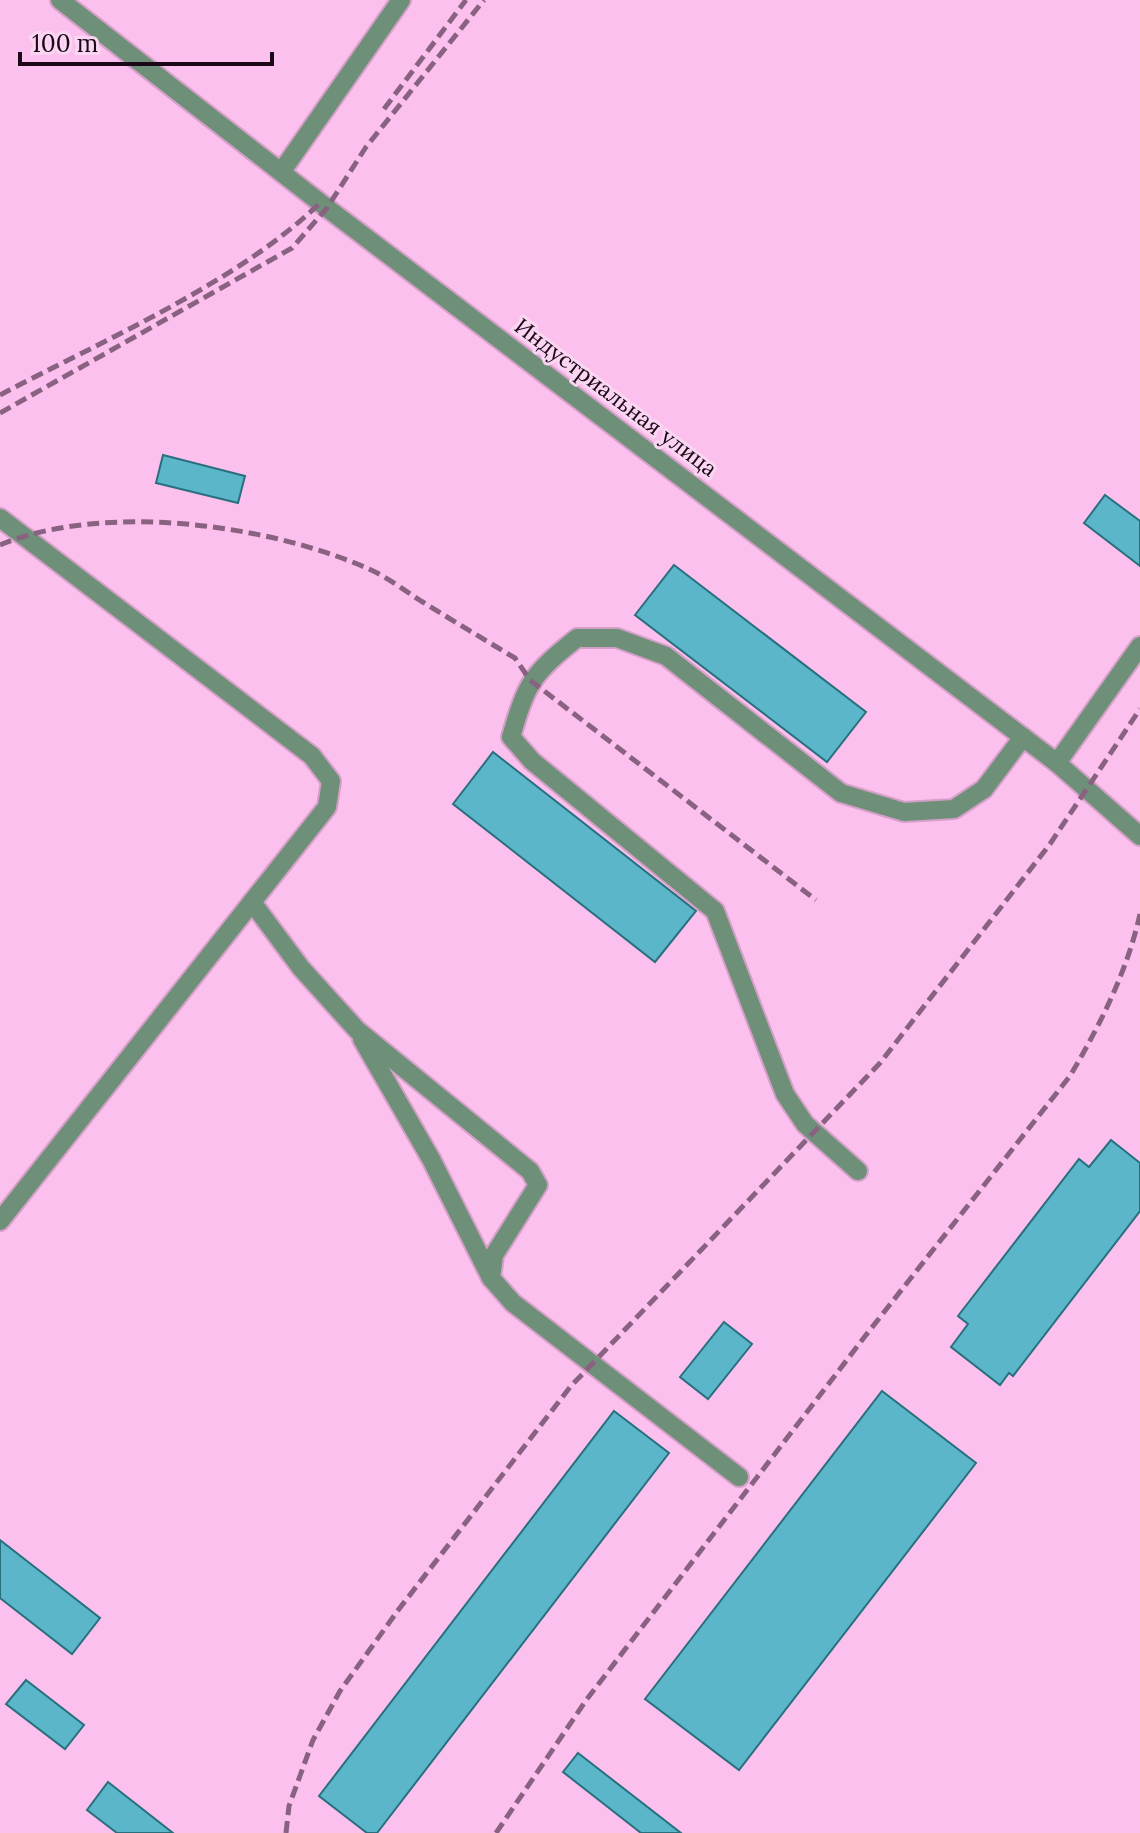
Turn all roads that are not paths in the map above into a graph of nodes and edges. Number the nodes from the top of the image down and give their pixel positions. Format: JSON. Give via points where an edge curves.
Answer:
{"nodes":[{"id":1,"x":60,"y":0,"type":"edge"},
{"id":2,"x":401,"y":0,"type":"edge"},
{"id":3,"x":282,"y":171,"type":"junction"},
{"id":4,"x":0,"y":518,"type":"edge"},
{"id":5,"x":1140,"y":646,"type":"edge"},
{"id":6,"x":1023,"y":737,"type":"junction"},
{"id":7,"x":1057,"y":763,"type":"junction"},
{"id":8,"x":1140,"y":836,"type":"edge"},
{"id":9,"x":252,"y":902,"type":"junction"},
{"id":10,"x":357,"y":1030,"type":"junction"},
{"id":11,"x":858,"y":1171,"type":"dead end"},
{"id":12,"x":0,"y":1221,"type":"edge"},
{"id":13,"x":491,"y":1278,"type":"junction"},
{"id":14,"x":739,"y":1477,"type":"dead end"}],
"edges":[{"from":1,"to":3,"type":"street","name":"Индустриальная улица"},
{"from":2,"to":3,"type":"street"},
{"from":3,"to":6,"type":"street","name":"Индустриальная улица"},
{"from":4,"to":9,"type":"street","via":[[312,756],[331,781],[327,807]]},
{"from":5,"to":7,"type":"street"},
{"from":6,"to":7,"type":"street","name":"Индустриальная улица"},
{"from":6,"to":11,"type":"street","via":[[984,789],[954,809],[904,812],[841,793],[666,656],[617,638],[577,638],[530,680],[522,699],[511,737],[532,761],[715,911],[785,1094],[805,1124]]},
{"from":7,"to":8,"type":"street","name":"Индустриальная улица"},
{"from":9,"to":10,"type":"street"},
{"from":9,"to":12,"type":"street"},
{"from":10,"to":13,"type":"street"},
{"from":10,"to":13,"type":"street","via":[[530,1171],[538,1185],[494,1255]]},
{"from":13,"to":14,"type":"street","via":[[544,1328]]}]}
